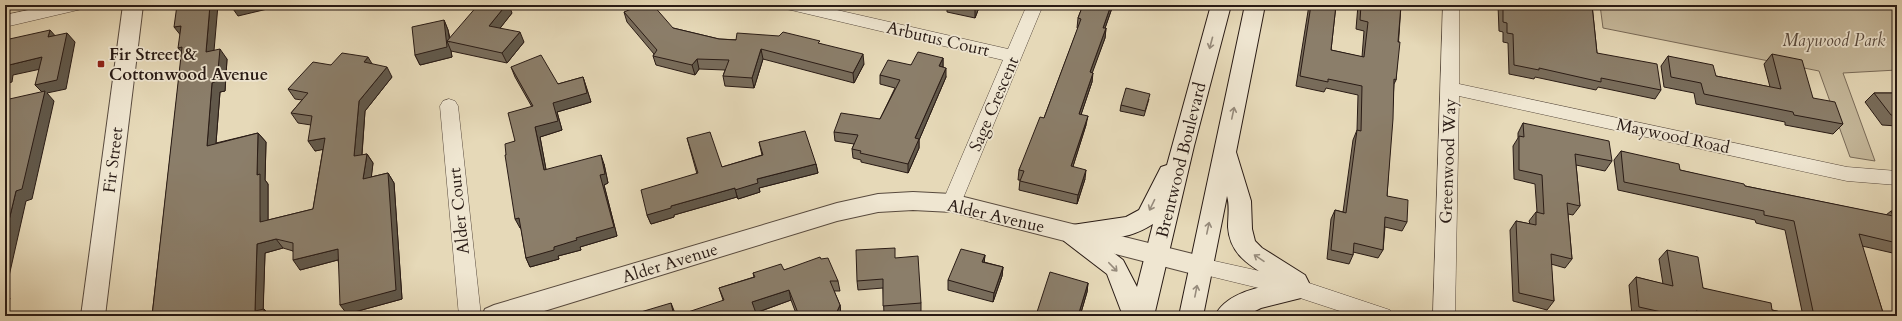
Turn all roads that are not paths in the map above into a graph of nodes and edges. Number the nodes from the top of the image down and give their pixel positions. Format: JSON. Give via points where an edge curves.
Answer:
{"nodes":[{"id":1,"x":76,"y":5,"type":"edge"},
{"id":2,"x":133,"y":5,"type":"edge"},
{"id":3,"x":791,"y":5,"type":"edge"},
{"id":4,"x":1035,"y":5,"type":"edge"},
{"id":5,"x":1221,"y":5,"type":"edge"},
{"id":6,"x":1255,"y":5,"type":"edge"},
{"id":7,"x":1451,"y":5,"type":"edge"},
{"id":8,"x":5,"y":21,"type":"edge"},
{"id":9,"x":1014,"y":56,"type":"junction"},
{"id":10,"x":1450,"y":88,"type":"junction"},
{"id":11,"x":449,"y":106,"type":"dead end"},
{"id":12,"x":1183,"y":146,"type":"junction"},
{"id":13,"x":1225,"y":151,"type":"junction"},
{"id":14,"x":1897,"y":178,"type":"edge"},
{"id":15,"x":952,"y":203,"type":"junction"},
{"id":16,"x":1072,"y":234,"type":"junction"},
{"id":17,"x":1156,"y":256,"type":"junction"},
{"id":18,"x":1201,"y":266,"type":"junction"},
{"id":19,"x":1300,"y":289,"type":"junction"},
{"id":20,"x":93,"y":316,"type":"edge"},
{"id":21,"x":470,"y":316,"type":"edge"},
{"id":22,"x":494,"y":316,"type":"edge"},
{"id":23,"x":1135,"y":316,"type":"edge"},
{"id":24,"x":1142,"y":316,"type":"edge"},
{"id":25,"x":1191,"y":316,"type":"edge"},
{"id":26,"x":1226,"y":316,"type":"edge"},
{"id":27,"x":1382,"y":316,"type":"edge"},
{"id":28,"x":1444,"y":316,"type":"edge"}],
"edges":[{"from":1,"to":8,"type":"street"},
{"from":2,"to":20,"type":"main road","name":"Fir Street"},
{"from":3,"to":9,"type":"street","name":"Arbutus Court"},
{"from":4,"to":9,"type":"street","name":"Sage Crescent"},
{"from":5,"to":12,"type":"main road","name":"Brentwood Boulevard","one_way":true},
{"from":13,"to":6,"type":"main road","one_way":true},
{"from":7,"to":10,"type":"street","name":"Greenwood Way"},
{"from":9,"to":15,"type":"street","name":"Sage Crescent"},
{"from":10,"to":14,"type":"street","name":"Maywood Road","via":[[1846,174]]},
{"from":10,"to":28,"type":"street","name":"Greenwood Way"},
{"from":11,"to":21,"type":"street","name":"Alder Court"},
{"from":12,"to":16,"type":"main road","one_way":true,"via":[[1147,216],[1131,226]]},
{"from":12,"to":17,"type":"main road","name":"Brentwood Boulevard"},
{"from":18,"to":13,"type":"main road","one_way":true},
{"from":19,"to":13,"type":"main road","one_way":true,"via":[[1296,282],[1254,256],[1244,246],[1240,229],[1240,201]]},
{"from":15,"to":16,"type":"main road","name":"Alder Avenue"},
{"from":15,"to":22,"type":"main road","name":"Alder Avenue","via":[[878,203],[837,212]]},
{"from":16,"to":17,"type":"main road","name":"Alder Avenue"},
{"from":16,"to":23,"type":"main road","one_way":true,"via":[[1115,267]]},
{"from":17,"to":18,"type":"main road","name":"Alder Avenue"},
{"from":17,"to":24,"type":"main road","name":"Brentwood Boulevard"},
{"from":18,"to":19,"type":"street","name":"Alder Avenue"},
{"from":25,"to":18,"type":"main road","one_way":true},
{"from":19,"to":26,"type":"main road","via":[[1252,300]]},
{"from":19,"to":27,"type":"street","name":"Alder Avenue"}]}
